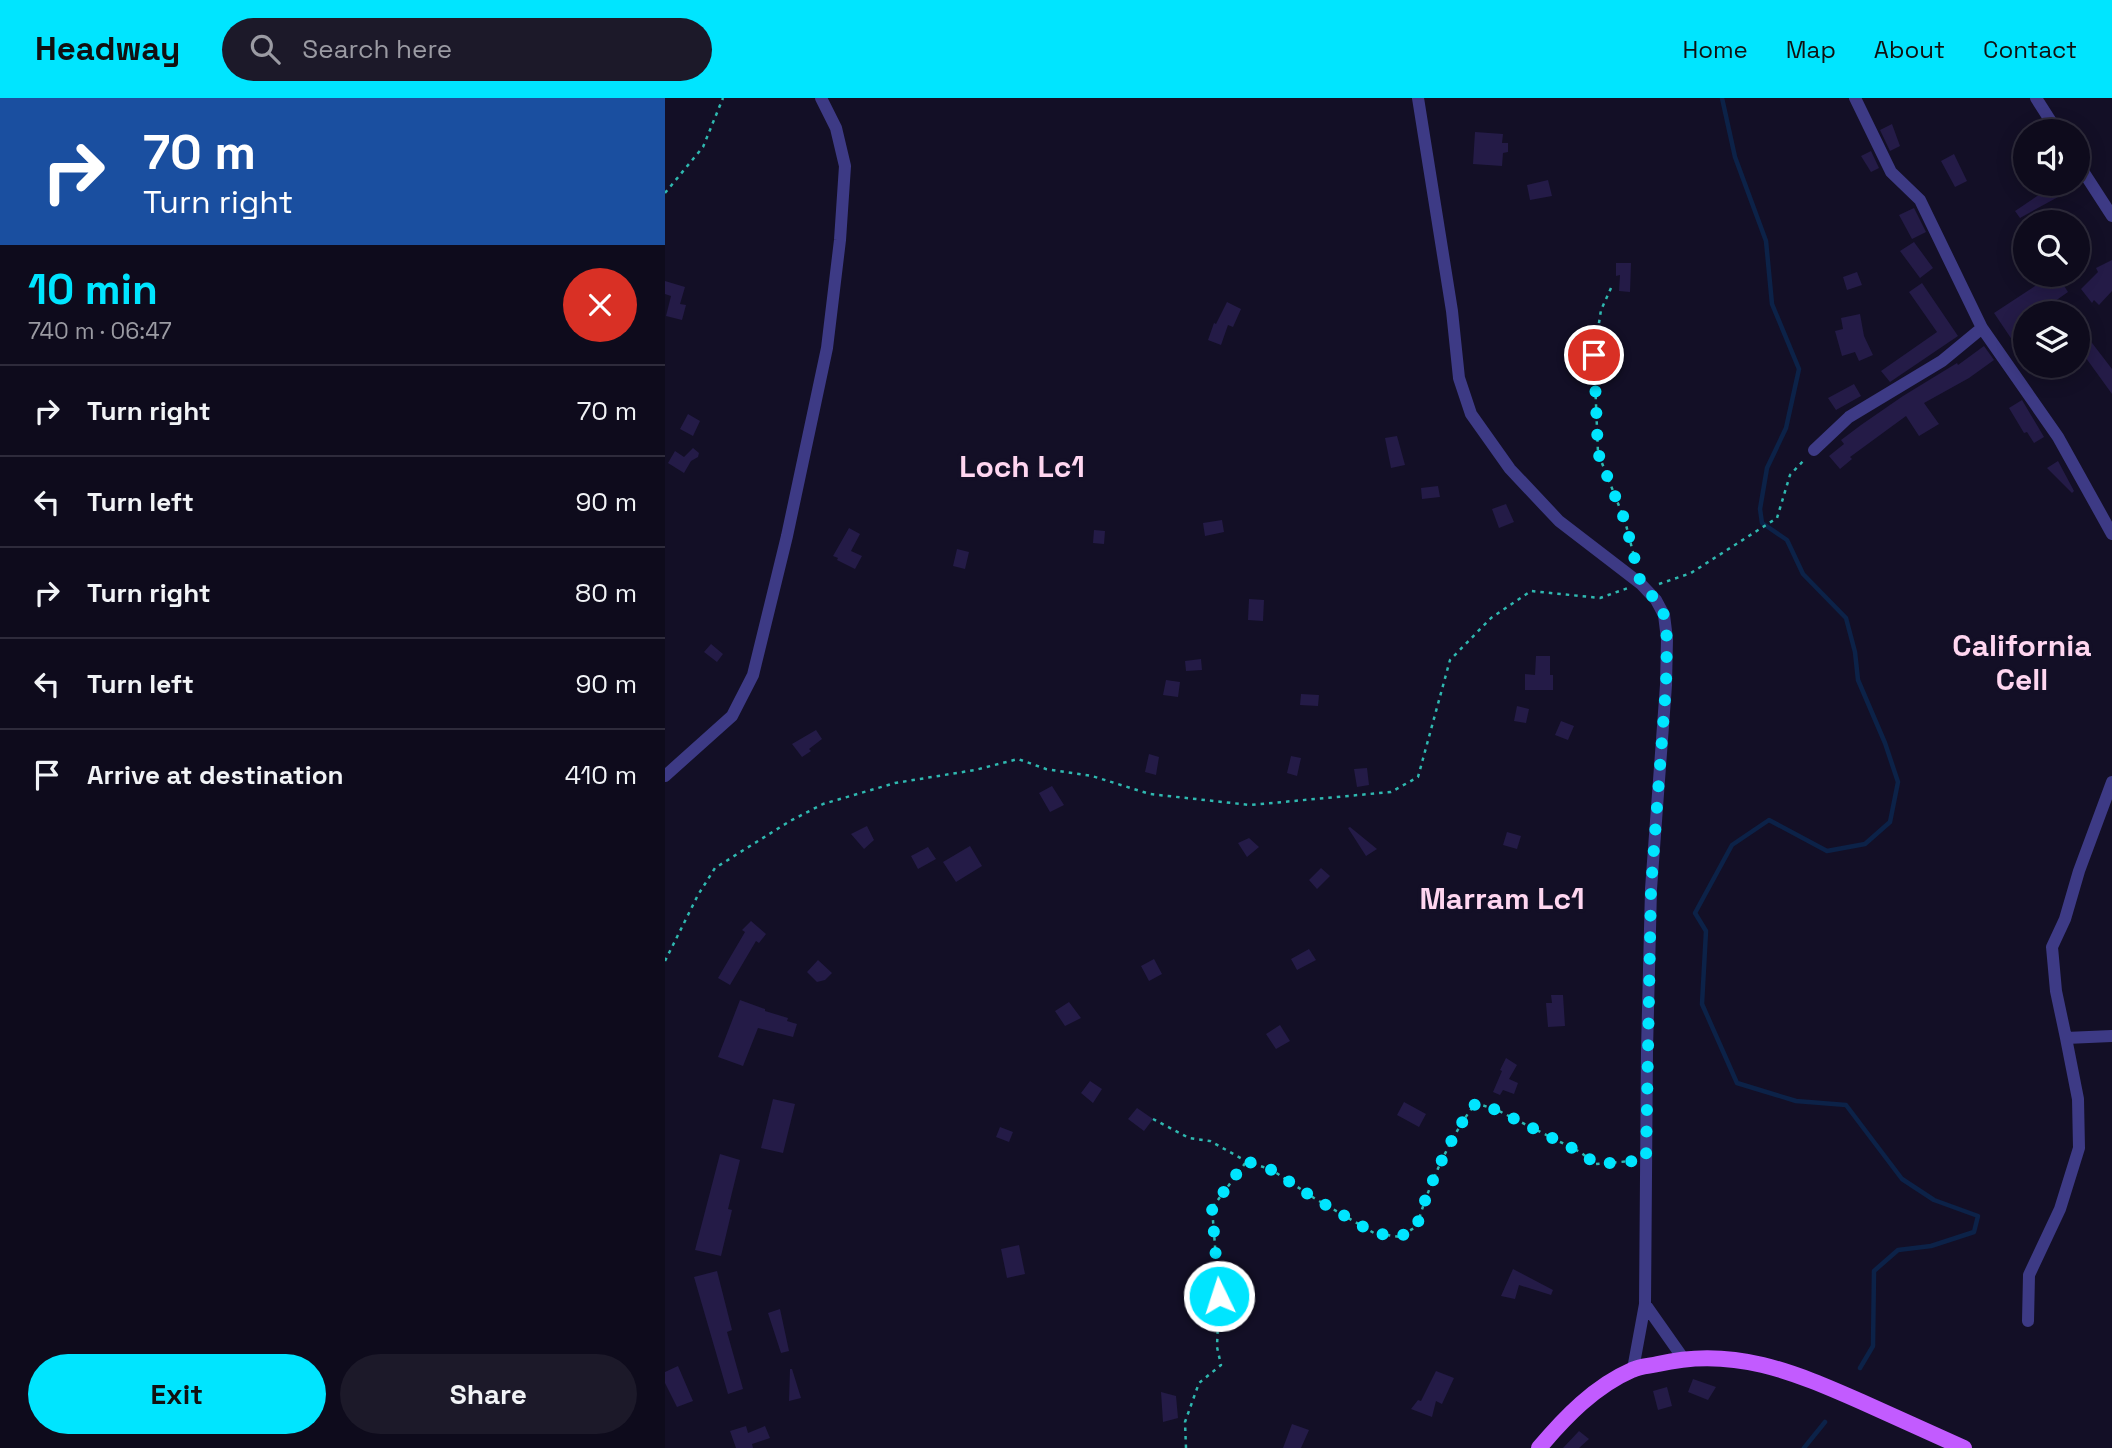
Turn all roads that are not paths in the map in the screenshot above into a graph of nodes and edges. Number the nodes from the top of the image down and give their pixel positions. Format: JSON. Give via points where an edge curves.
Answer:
{"nodes":[{"id":1,"x":821,"y":98,"type":"edge"},
{"id":2,"x":1418,"y":98,"type":"edge"},
{"id":3,"x":1855,"y":98,"type":"edge"},
{"id":4,"x":2036,"y":98,"type":"edge"},
{"id":5,"x":2049,"y":119,"type":"edge"},
{"id":6,"x":2090,"y":182,"type":"edge"},
{"id":7,"x":2112,"y":216,"type":"edge"},
{"id":8,"x":1982,"y":328,"type":"junction"},
{"id":9,"x":1814,"y":450,"type":"road end"},
{"id":10,"x":2112,"y":534,"type":"edge"},
{"id":11,"x":665,"y":776,"type":"edge"},
{"id":12,"x":2112,"y":782,"type":"edge"},
{"id":13,"x":2112,"y":1036,"type":"edge"},
{"id":14,"x":2066,"y":1038,"type":"junction"},
{"id":15,"x":1645,"y":1304,"type":"junction"},
{"id":16,"x":2028,"y":1321,"type":"dead end"},
{"id":17,"x":1683,"y":1358,"type":"junction"},
{"id":18,"x":1633,"y":1369,"type":"junction"},
{"id":19,"x":1539,"y":1448,"type":"edge"},
{"id":20,"x":1964,"y":1448,"type":"edge"}],
"edges":[{"from":1,"to":11,"type":"street","via":[[839,137],[845,166],[840,240],[827,348],[787,536],[753,675],[743,696],[732,716]]},
{"from":2,"to":15,"type":"street","via":[[1459,378],[1471,414],[1510,469],[1559,522],[1643,586],[1664,615],[1666,685],[1651,888]]},
{"from":3,"to":8,"type":"street","via":[[1891,173],[1920,200]]},
{"from":4,"to":5,"type":"street"},
{"from":6,"to":7,"type":"street"},
{"from":8,"to":9,"type":"street","via":[[1942,361],[1849,417]]},
{"from":8,"to":10,"type":"street","via":[[2058,437]]},
{"from":12,"to":14,"type":"street","via":[[2052,947]]},
{"from":13,"to":14,"type":"street"},
{"from":14,"to":16,"type":"street","via":[[2078,1099],[2079,1148],[2060,1209],[2029,1275]]},
{"from":15,"to":17,"type":"street"},
{"from":15,"to":18,"type":"street"},
{"from":17,"to":18,"type":"main road"},
{"from":17,"to":20,"type":"main road","via":[[1726,1357],[1776,1367]]},
{"from":18,"to":19,"type":"main road","via":[[1593,1394]]}]}
